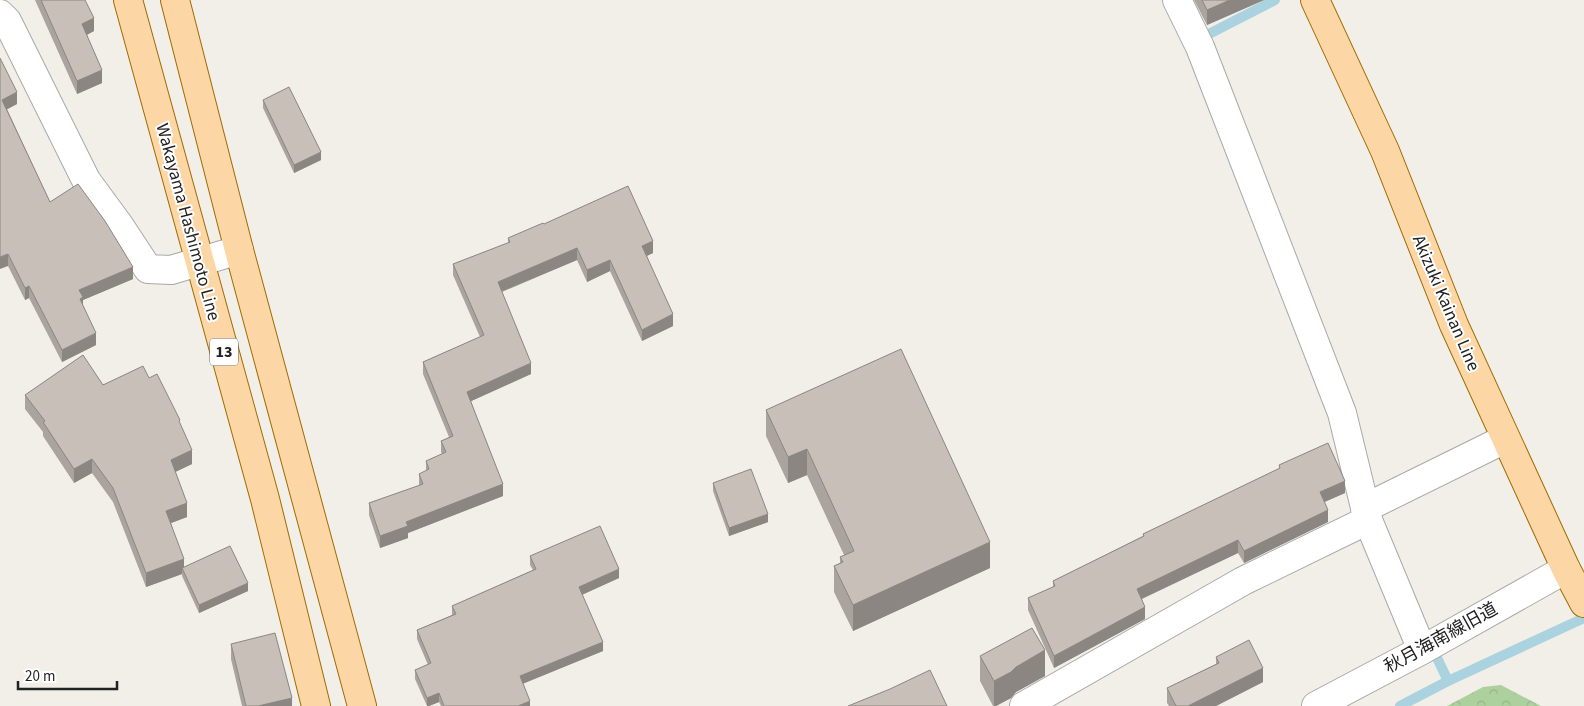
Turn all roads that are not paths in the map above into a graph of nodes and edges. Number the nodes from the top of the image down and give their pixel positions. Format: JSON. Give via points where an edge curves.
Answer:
{"nodes":[{"id":1,"x":128,"y":0,"type":"edge"},
{"id":2,"x":175,"y":0,"type":"edge"},
{"id":3,"x":1177,"y":0,"type":"edge"},
{"id":4,"x":1315,"y":0,"type":"edge"},
{"id":5,"x":0,"y":14,"type":"edge"},
{"id":6,"x":239,"y":250,"type":"junction"},
{"id":7,"x":199,"y":263,"type":"junction"},
{"id":8,"x":1506,"y":439,"type":"junction"},
{"id":9,"x":1367,"y":514,"type":"junction"},
{"id":10,"x":1576,"y":588,"type":"edge"},
{"id":11,"x":1422,"y":650,"type":"junction"},
{"id":12,"x":316,"y":706,"type":"edge"},
{"id":13,"x":362,"y":706,"type":"edge"},
{"id":14,"x":1024,"y":706,"type":"edge"},
{"id":15,"x":1316,"y":706,"type":"edge"}],
"edges":[{"from":1,"to":7,"type":"main road","name":"Wakayama Hashimoto Line","number":"13"},
{"from":2,"to":6,"type":"main road","number":"13"},
{"from":3,"to":9,"type":"street","via":[[1200,47],[1342,413]]},
{"from":4,"to":8,"type":"main road","name":"Akizuki Kainan Line","via":[[1385,151],[1454,326]]},
{"from":5,"to":7,"type":"street","via":[[7,21],[86,180],[148,269],[171,270]]},
{"from":6,"to":7,"type":"street"},
{"from":6,"to":13,"type":"main road","number":"13"},
{"from":7,"to":12,"type":"main road","name":"Wakayama Hashimoto Line","number":"13","via":[[264,499]]},
{"from":8,"to":9,"type":"street"},
{"from":8,"to":10,"type":"main road","name":"Akizuki Kainan Line"},
{"from":9,"to":11,"type":"street"},
{"from":9,"to":14,"type":"street"},
{"from":10,"to":11,"type":"street","name":"秋月海南線旧道"},
{"from":11,"to":15,"type":"street","name":"秋月海南線旧道"}]}
